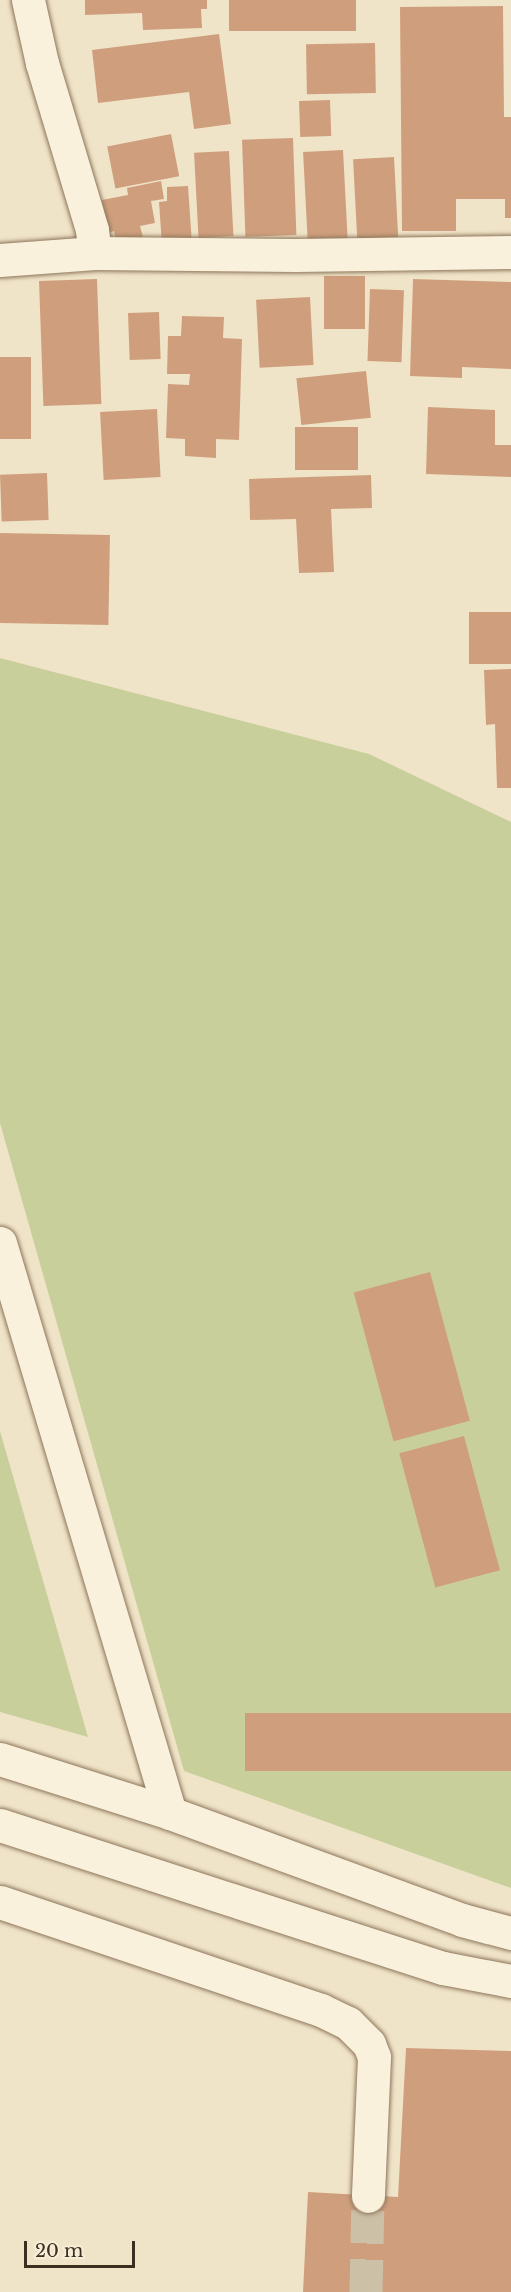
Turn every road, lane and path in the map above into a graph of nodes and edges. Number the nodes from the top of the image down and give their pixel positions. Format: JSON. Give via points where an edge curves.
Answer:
{"nodes":[{"id":1,"x":28,"y":0,"type":"edge"},
{"id":2,"x":511,"y":252,"type":"edge"},
{"id":3,"x":95,"y":253,"type":"junction"},
{"id":4,"x":0,"y":260,"type":"edge"},
{"id":5,"x":0,"y":1243,"type":"edge"},
{"id":6,"x":0,"y":1759,"type":"edge"},
{"id":7,"x":170,"y":1813,"type":"junction"},
{"id":8,"x":0,"y":1825,"type":"edge"},
{"id":9,"x":0,"y":1902,"type":"edge"},
{"id":10,"x":462,"y":1920,"type":"junction"},
{"id":11,"x":511,"y":1933,"type":"edge"},
{"id":12,"x":443,"y":1968,"type":"junction"},
{"id":13,"x":511,"y":1981,"type":"edge"},
{"id":14,"x":368,"y":2196,"type":"tunnel mouth"}],
"edges":[{"from":1,"to":3,"type":"street"},
{"from":2,"to":3,"type":"street"},
{"from":3,"to":4,"type":"street"},
{"from":5,"to":7,"type":"street"},
{"from":6,"to":7,"type":"street"},
{"from":7,"to":10,"type":"street"},
{"from":8,"to":12,"type":"street"},
{"from":9,"to":14,"type":"street","via":[[321,2010],[348,2023],[365,2038],[374,2057]]},
{"from":10,"to":11,"type":"street"},
{"from":10,"to":12,"type":"street"},
{"from":12,"to":13,"type":"street"}]}
